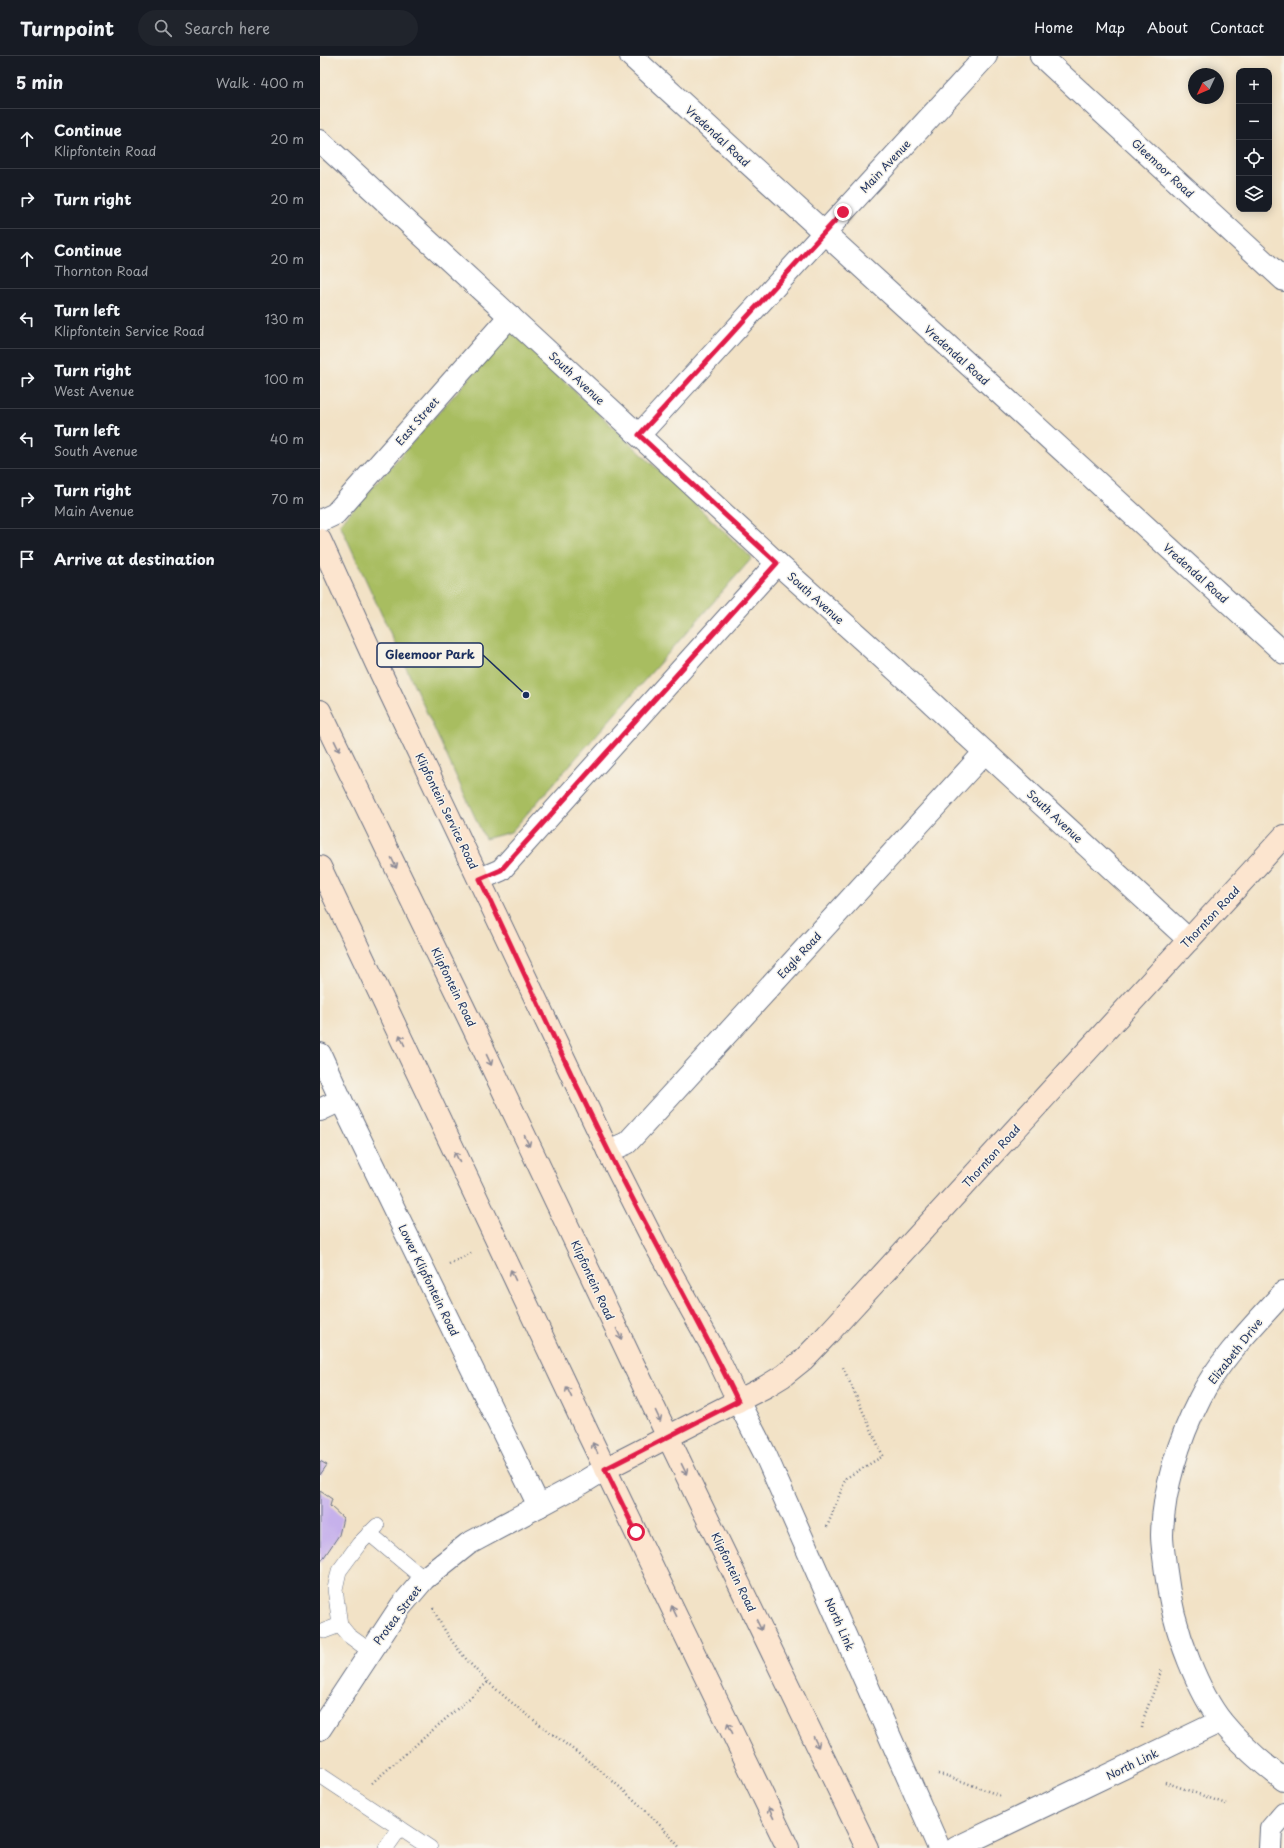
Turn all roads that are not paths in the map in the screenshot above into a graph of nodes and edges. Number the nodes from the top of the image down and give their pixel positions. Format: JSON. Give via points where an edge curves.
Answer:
{"nodes":[{"id":1,"x":631,"y":56,"type":"edge"},
{"id":2,"x":986,"y":56,"type":"edge"},
{"id":3,"x":1041,"y":56,"type":"edge"},
{"id":4,"x":320,"y":141,"type":"edge"},
{"id":5,"x":823,"y":233,"type":"junction"},
{"id":6,"x":1284,"y":280,"type":"edge"},
{"id":7,"x":510,"y":316,"type":"junction"},
{"id":8,"x":639,"y":435,"type":"junction"},
{"id":9,"x":320,"y":521,"type":"edge"},
{"id":10,"x":320,"y":540,"type":"edge"},
{"id":11,"x":777,"y":563,"type":"junction"},
{"id":12,"x":1284,"y":653,"type":"edge"},
{"id":13,"x":320,"y":711,"type":"edge"},
{"id":14,"x":985,"y":752,"type":"junction"},
{"id":15,"x":1281,"y":846,"type":"edge"},
{"id":16,"x":320,"y":866,"type":"edge"},
{"id":17,"x":480,"y":879,"type":"junction"},
{"id":18,"x":1189,"y":940,"type":"junction"},
{"id":19,"x":320,"y":1054,"type":"edge"},
{"id":20,"x":341,"y":1100,"type":"junction"},
{"id":21,"x":320,"y":1110,"type":"edge"},
{"id":22,"x":608,"y":1151,"type":"junction"},
{"id":23,"x":1280,"y":1306,"type":"edge"},
{"id":24,"x":738,"y":1401,"type":"junction"},
{"id":25,"x":668,"y":1437,"type":"junction"},
{"id":26,"x":605,"y":1469,"type":"junction"},
{"id":27,"x":539,"y":1506,"type":"junction"},
{"id":28,"x":424,"y":1579,"type":"junction"},
{"id":29,"x":340,"y":1625,"type":"junction"},
{"id":30,"x":324,"y":1631,"type":"dead end"},
{"id":31,"x":370,"y":1651,"type":"junction"},
{"id":32,"x":1221,"y":1721,"type":"junction"},
{"id":33,"x":320,"y":1729,"type":"edge"},
{"id":34,"x":320,"y":1774,"type":"edge"},
{"id":35,"x":1284,"y":1780,"type":"edge"},
{"id":36,"x":1284,"y":1814,"type":"edge"},
{"id":37,"x":400,"y":1828,"type":"junction"},
{"id":38,"x":386,"y":1848,"type":"edge"},
{"id":39,"x":430,"y":1848,"type":"edge"},
{"id":40,"x":788,"y":1848,"type":"edge"},
{"id":41,"x":867,"y":1848,"type":"edge"},
{"id":42,"x":939,"y":1848,"type":"edge"},
{"id":43,"x":956,"y":1848,"type":"edge"},
{"id":44,"x":1270,"y":1848,"type":"edge"}],
"edges":[{"from":1,"to":5,"type":"street","name":"Vredendal Road"},
{"from":2,"to":5,"type":"street","name":"Main Avenue"},
{"from":3,"to":6,"type":"street","name":"Gleemoor Road"},
{"from":4,"to":7,"type":"street","name":"South Avenue"},
{"from":5,"to":8,"type":"street","name":"Main Avenue"},
{"from":5,"to":12,"type":"street","name":"Vredendal Road"},
{"from":7,"to":8,"type":"street","name":"South Avenue"},
{"from":7,"to":9,"type":"street","name":"East Street","via":[[335,514]]},
{"from":8,"to":11,"type":"street","name":"South Avenue"},
{"from":10,"to":17,"type":"main road","name":"Klipfontein Service Road"},
{"from":11,"to":14,"type":"street","name":"South Avenue"},
{"from":11,"to":17,"type":"street","via":[[501,870]]},
{"from":13,"to":25,"type":"main road","name":"Klipfontein Road","one_way":true},
{"from":14,"to":18,"type":"street","name":"South Avenue"},
{"from":14,"to":22,"type":"street","name":"Eagle Road","via":[[627,1143]]},
{"from":15,"to":18,"type":"main road","name":"Thornton Road"},
{"from":26,"to":16,"type":"main road","one_way":true},
{"from":17,"to":22,"type":"main road","name":"Klipfontein Service Road"},
{"from":18,"to":24,"type":"main road","name":"Thornton Road","via":[[803,1360],[783,1376]]},
{"from":19,"to":20,"type":"street","name":"Lower Klipfontein Road"},
{"from":20,"to":21,"type":"street"},
{"from":20,"to":27,"type":"street","name":"Lower Klipfontein Road"},
{"from":22,"to":24,"type":"main road","name":"Klipfontein Service Road","via":[[655,1244],[715,1352]]},
{"from":23,"to":32,"type":"street","name":"Elizabeth Drive","via":[[1217,1371],[1200,1398],[1184,1433],[1165,1506],[1162,1535],[1170,1602],[1180,1638],[1197,1681]]},
{"from":24,"to":25,"type":"main road","name":"Thornton Road"},
{"from":24,"to":42,"type":"street","name":"North Link","via":[[766,1456]]},
{"from":25,"to":26,"type":"main road","name":"Thornton Road"},
{"from":25,"to":41,"type":"main road","name":"Klipfontein Road","one_way":true},
{"from":26,"to":27,"type":"street","name":"Protea Street"},
{"from":40,"to":26,"type":"main road","one_way":true},
{"from":27,"to":28,"type":"street","name":"Protea Street","via":[[468,1544]]},
{"from":28,"to":29,"type":"lane","via":[[373,1529],[340,1571],[335,1589]]},
{"from":28,"to":31,"type":"street","name":"Protea Street","via":[[401,1606]]},
{"from":29,"to":30,"type":"lane"},
{"from":29,"to":31,"type":"lane","via":[[348,1635]]},
{"from":31,"to":33,"type":"street","name":"Protea Street"},
{"from":32,"to":35,"type":"street","name":"Elizabeth Drive","via":[[1246,1748]]},
{"from":32,"to":43,"type":"street","name":"North Link"},
{"from":34,"to":37,"type":"lane"},
{"from":36,"to":44,"type":"street","via":[[1271,1829]]},
{"from":37,"to":38,"type":"lane"},
{"from":37,"to":39,"type":"lane"}]}
